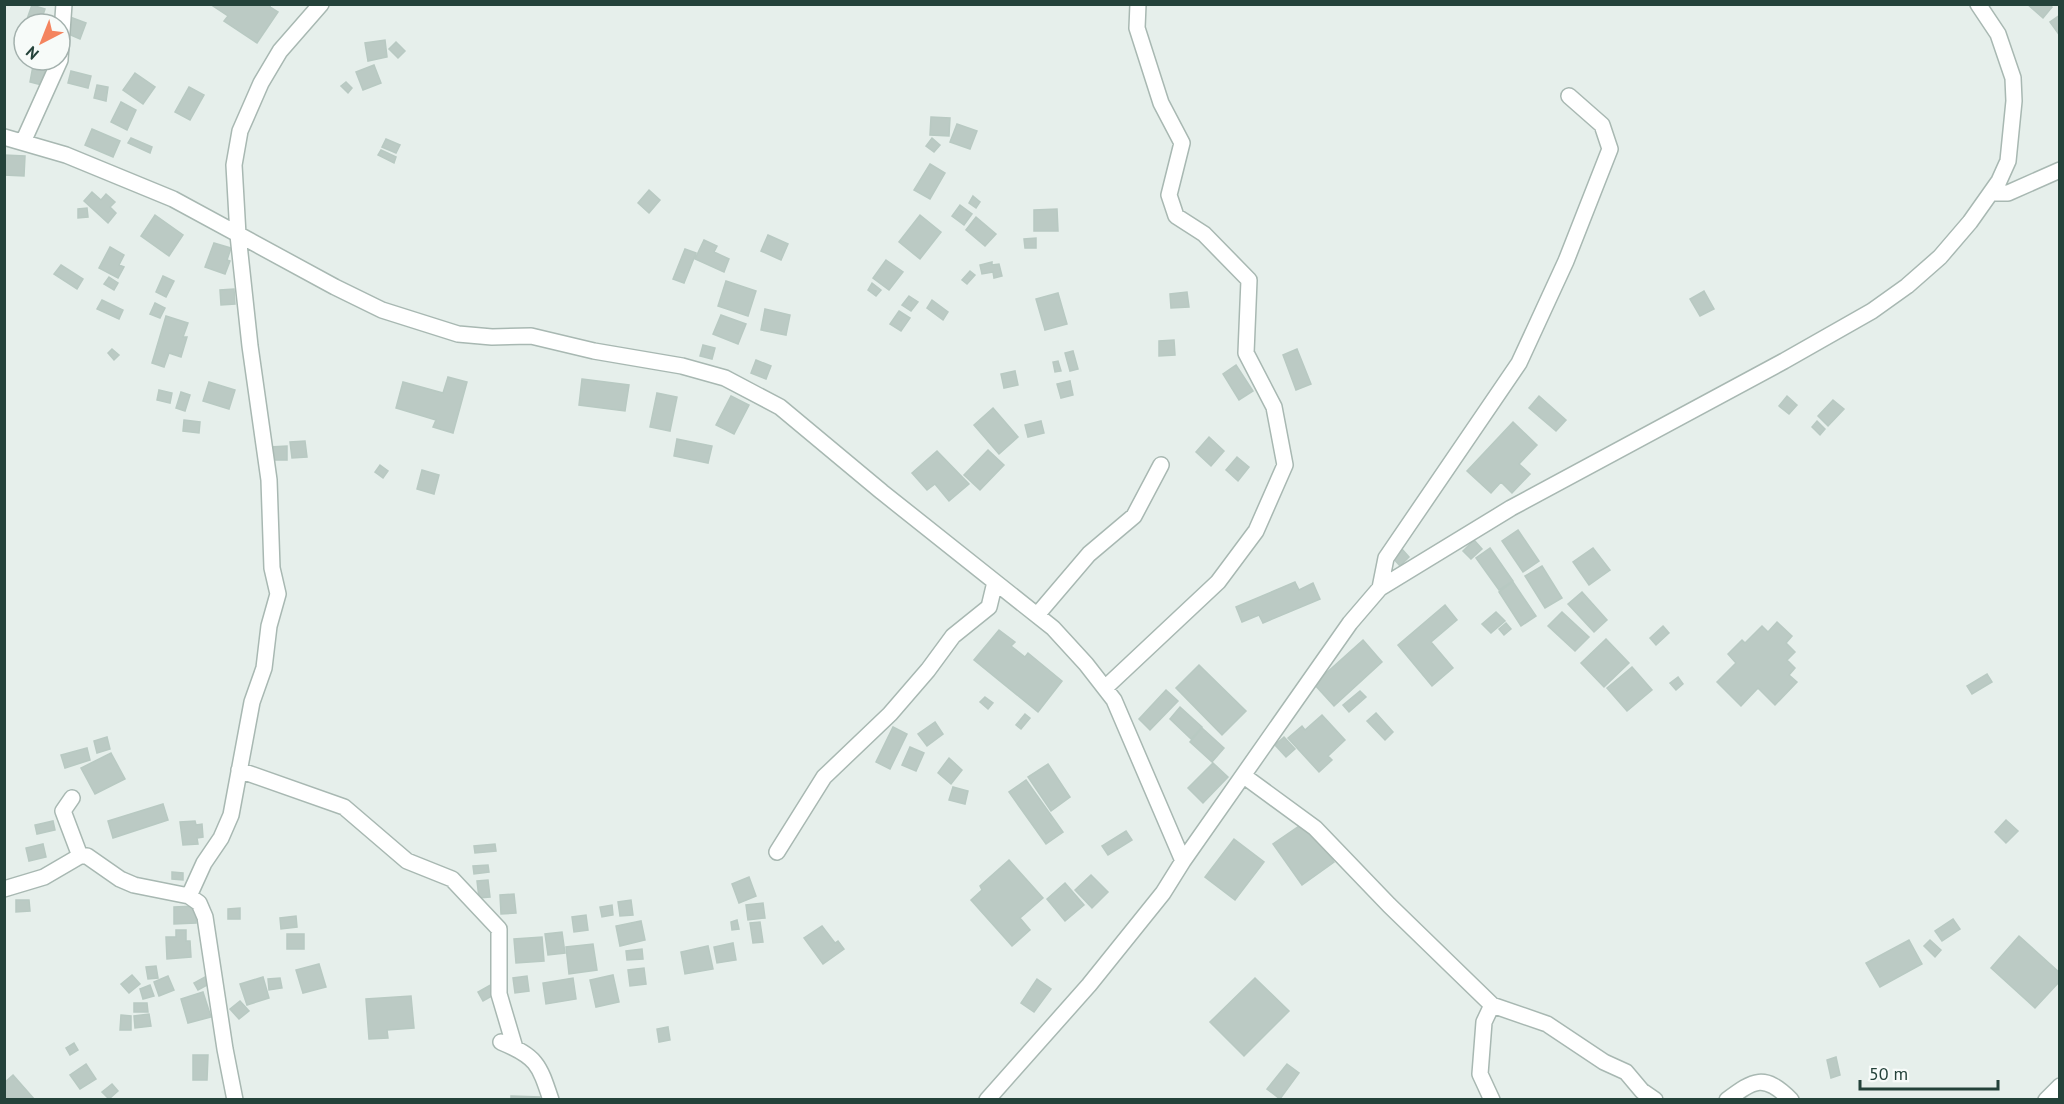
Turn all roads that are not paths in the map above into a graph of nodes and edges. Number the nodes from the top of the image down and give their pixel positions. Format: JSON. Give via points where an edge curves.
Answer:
{"nodes":[{"id":1,"x":321,"y":4,"type":"edge"},
{"id":2,"x":1138,"y":4,"type":"edge"},
{"id":3,"x":1978,"y":4,"type":"edge"},
{"id":4,"x":55,"y":72,"type":"edge"},
{"id":5,"x":1569,"y":96,"type":"dead end"},
{"id":6,"x":4,"y":137,"type":"edge"},
{"id":7,"x":23,"y":142,"type":"junction"},
{"id":8,"x":2060,"y":170,"type":"edge"},
{"id":9,"x":1990,"y":193,"type":"junction"},
{"id":10,"x":238,"y":235,"type":"junction"},
{"id":11,"x":1161,"y":465,"type":"dead end"},
{"id":12,"x":995,"y":582,"type":"junction"},
{"id":13,"x":1380,"y":588,"type":"junction"},
{"id":14,"x":1037,"y":615,"type":"junction"},
{"id":15,"x":1105,"y":688,"type":"junction"},
{"id":16,"x":239,"y":770,"type":"junction"},
{"id":17,"x":1244,"y":776,"type":"junction"},
{"id":18,"x":72,"y":798,"type":"dead end"},
{"id":19,"x":777,"y":852,"type":"dead end"},
{"id":20,"x":80,"y":856,"type":"junction"},
{"id":21,"x":1183,"y":861,"type":"junction"},
{"id":22,"x":4,"y":889,"type":"edge"},
{"id":23,"x":189,"y":896,"type":"junction"},
{"id":24,"x":1492,"y":1005,"type":"junction"},
{"id":25,"x":2060,"y":1086,"type":"edge"},
{"id":26,"x":235,"y":1100,"type":"edge"},
{"id":27,"x":552,"y":1100,"type":"edge"},
{"id":28,"x":987,"y":1100,"type":"edge"},
{"id":29,"x":1492,"y":1100,"type":"edge"},
{"id":30,"x":1656,"y":1100,"type":"edge"},
{"id":31,"x":1727,"y":1100,"type":"edge"},
{"id":32,"x":1791,"y":1100,"type":"edge"},
{"id":33,"x":2046,"y":1100,"type":"edge"}],
"edges":[{"from":1,"to":10,"type":"street","via":[[280,51],[240,131],[234,165]]},
{"from":2,"to":15,"type":"street","via":[[1137,28],[1161,103],[1182,143],[1169,195],[1176,216],[1204,234],[1249,280],[1246,353],[1274,407],[1285,465],[1256,531],[1218,582]]},
{"from":3,"to":9,"type":"street","via":[[1998,34],[2013,78],[2008,160]]},
{"from":4,"to":7,"type":"street"},
{"from":5,"to":13,"type":"street","via":[[1602,125],[1610,149],[1566,261],[1519,363],[1386,558]]},
{"from":6,"to":7,"type":"street"},
{"from":7,"to":10,"type":"street","via":[[66,155],[173,199]]},
{"from":8,"to":9,"type":"street","via":[[2008,193]]},
{"from":9,"to":13,"type":"street","via":[[1940,257],[1872,311],[1511,508]]},
{"from":10,"to":12,"type":"street","via":[[373,305],[429,325],[470,335],[531,336],[725,378],[780,407]]},
{"from":10,"to":16,"type":"street","via":[[269,480],[272,568],[279,594]]},
{"from":11,"to":14,"type":"street","via":[[1134,516],[1089,554]]},
{"from":12,"to":14,"type":"street"},
{"from":12,"to":19,"type":"street","via":[[989,607],[953,636],[890,714],[824,777]]},
{"from":13,"to":17,"type":"street","via":[[1350,623]]},
{"from":14,"to":15,"type":"street"},
{"from":15,"to":21,"type":"street","via":[[1114,700]]},
{"from":16,"to":23,"type":"street","via":[[231,815]]},
{"from":16,"to":27,"type":"street","via":[[344,807],[407,861],[452,879],[499,929],[500,994],[508,1045],[531,1057],[540,1068]]},
{"from":17,"to":21,"type":"street"},
{"from":17,"to":24,"type":"street","via":[[1315,828]]},
{"from":18,"to":20,"type":"street","via":[[63,811]]},
{"from":20,"to":22,"type":"street","via":[[44,877]]},
{"from":20,"to":23,"type":"street","via":[[87,856],[134,885]]},
{"from":21,"to":28,"type":"street","via":[[1163,893],[1089,985]]},
{"from":23,"to":26,"type":"street","via":[[200,903],[205,916]]},
{"from":24,"to":29,"type":"street","via":[[1484,1022],[1480,1074]]},
{"from":24,"to":30,"type":"street","via":[[1547,1024],[1626,1072]]},
{"from":25,"to":33,"type":"street"},
{"from":31,"to":32,"type":"street","via":[[1750,1083],[1764,1082]]}]}
